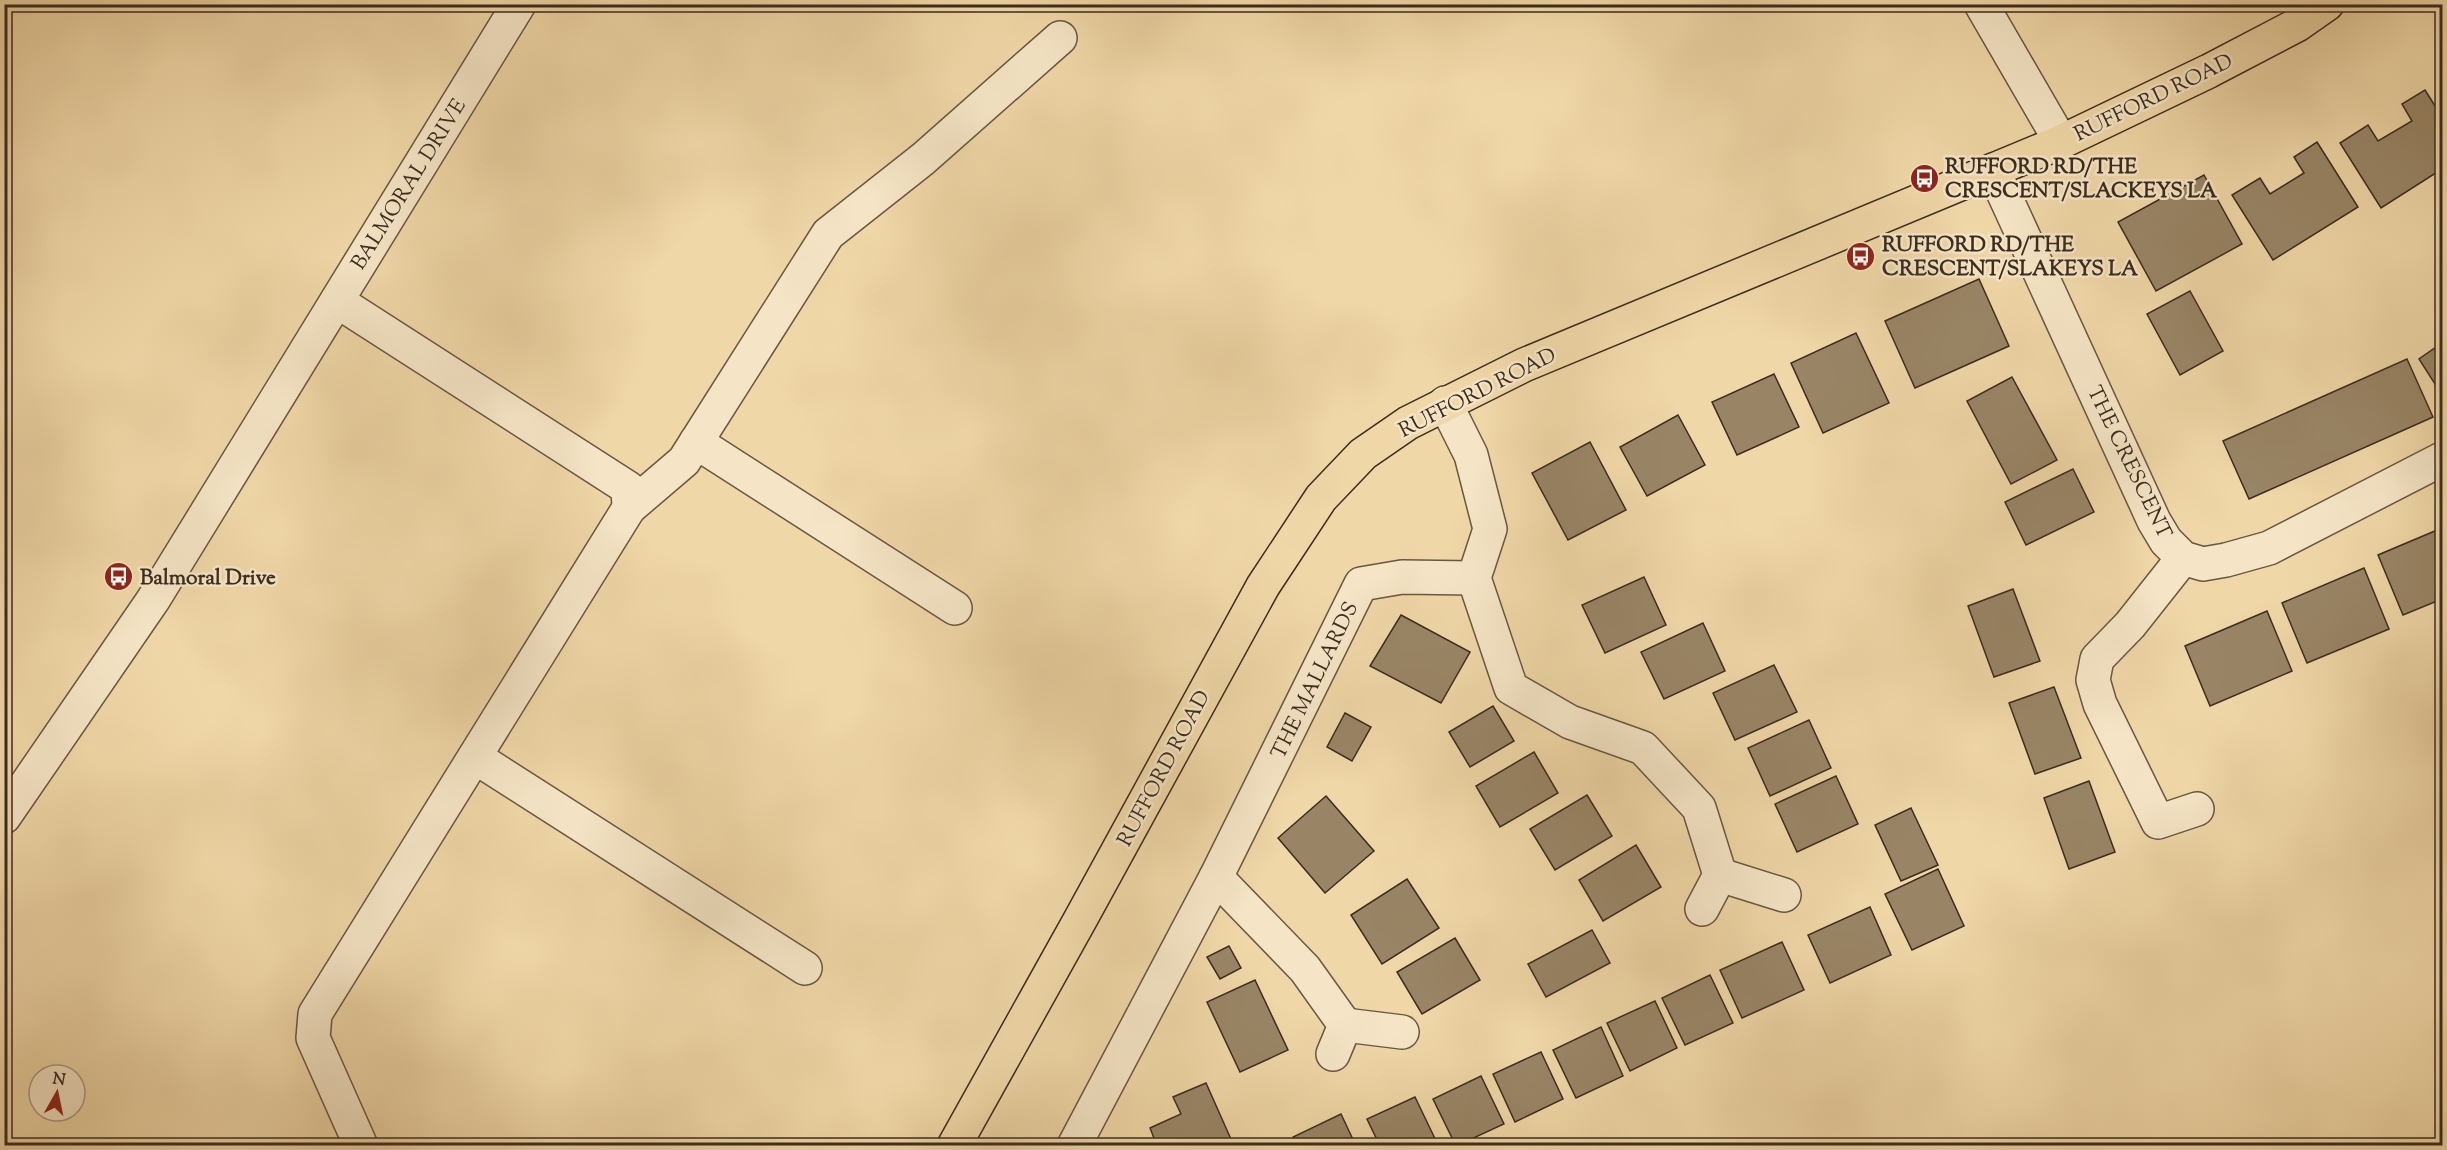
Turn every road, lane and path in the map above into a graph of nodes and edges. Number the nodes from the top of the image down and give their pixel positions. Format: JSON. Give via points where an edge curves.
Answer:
{"nodes":[{"id":1,"x":519,"y":4,"type":"edge"},
{"id":2,"x":1981,"y":4,"type":"edge"},
{"id":3,"x":2327,"y":4,"type":"edge"},
{"id":4,"x":1060,"y":38,"type":"dead end"},
{"id":5,"x":2061,"y":142,"type":"junction"},
{"id":6,"x":1993,"y":170,"type":"junction"},
{"id":7,"x":337,"y":301,"type":"junction"},
{"id":8,"x":1445,"y":403,"type":"junction"},
{"id":9,"x":696,"y":442,"type":"junction"},
{"id":10,"x":2442,"y":459,"type":"edge"},
{"id":11,"x":629,"y":508,"type":"junction"},
{"id":12,"x":2183,"y":558,"type":"junction"},
{"id":13,"x":1474,"y":578,"type":"junction"},
{"id":14,"x":955,"y":608,"type":"dead end"},
{"id":15,"x":475,"y":757,"type":"junction"},
{"id":16,"x":2197,"y":809,"type":"dead end"},
{"id":17,"x":4,"y":817,"type":"edge"},
{"id":18,"x":1720,"y":875,"type":"junction"},
{"id":19,"x":1216,"y":877,"type":"junction"},
{"id":20,"x":1785,"y":895,"type":"dead end"},
{"id":21,"x":1702,"y":909,"type":"dead end"},
{"id":22,"x":805,"y":968,"type":"dead end"},
{"id":23,"x":1402,"y":1032,"type":"dead end"},
{"id":24,"x":361,"y":1146,"type":"edge"},
{"id":25,"x":954,"y":1146,"type":"edge"},
{"id":26,"x":1074,"y":1146,"type":"edge"}],
"edges":[{"from":1,"to":7,"type":"street","name":"BALMORAL DRIVE"},
{"from":2,"to":5,"type":"street"},
{"from":3,"to":5,"type":"main road","name":"RUFFORD ROAD","via":[[2297,25],[2218,66]]},
{"from":4,"to":9,"type":"street","via":[[923,159],[828,234]]},
{"from":5,"to":6,"type":"main road","name":"RUFFORD ROAD"},
{"from":6,"to":8,"type":"main road","name":"RUFFORD ROAD","via":[[1524,365]]},
{"from":6,"to":12,"type":"street","name":"THE CRESCENT","via":[[2154,522]]},
{"from":7,"to":11,"type":"street","via":[[628,488]]},
{"from":7,"to":17,"type":"street","name":"BALMORAL DRIVE","via":[[153,600]]},
{"from":8,"to":13,"type":"street","via":[[1471,455],[1490,529]]},
{"from":8,"to":25,"type":"main road","name":"RUFFORD ROAD","via":[[1363,454],[1321,498],[1263,586]]},
{"from":9,"to":11,"type":"street","via":[[684,461]]},
{"from":9,"to":14,"type":"street"},
{"from":10,"to":12,"type":"street","name":"THE CRESCENT","via":[[2269,548],[2203,564]]},
{"from":11,"to":15,"type":"street"},
{"from":12,"to":16,"type":"street","via":[[2130,625],[2097,659],[2092,680],[2158,822]]},
{"from":13,"to":18,"type":"street","via":[[1511,688],[1570,722],[1643,748],[1699,808]]},
{"from":13,"to":19,"type":"street","name":"THE MALLARDS","via":[[1402,577],[1361,584]]},
{"from":15,"to":22,"type":"street"},
{"from":15,"to":24,"type":"street","via":[[315,1014],[314,1038]]},
{"from":18,"to":20,"type":"street"},
{"from":18,"to":21,"type":"street"},
{"from":19,"to":23,"type":"street","via":[[1305,969],[1339,1040]]},
{"from":19,"to":26,"type":"street","name":"THE MALLARDS"}]}
